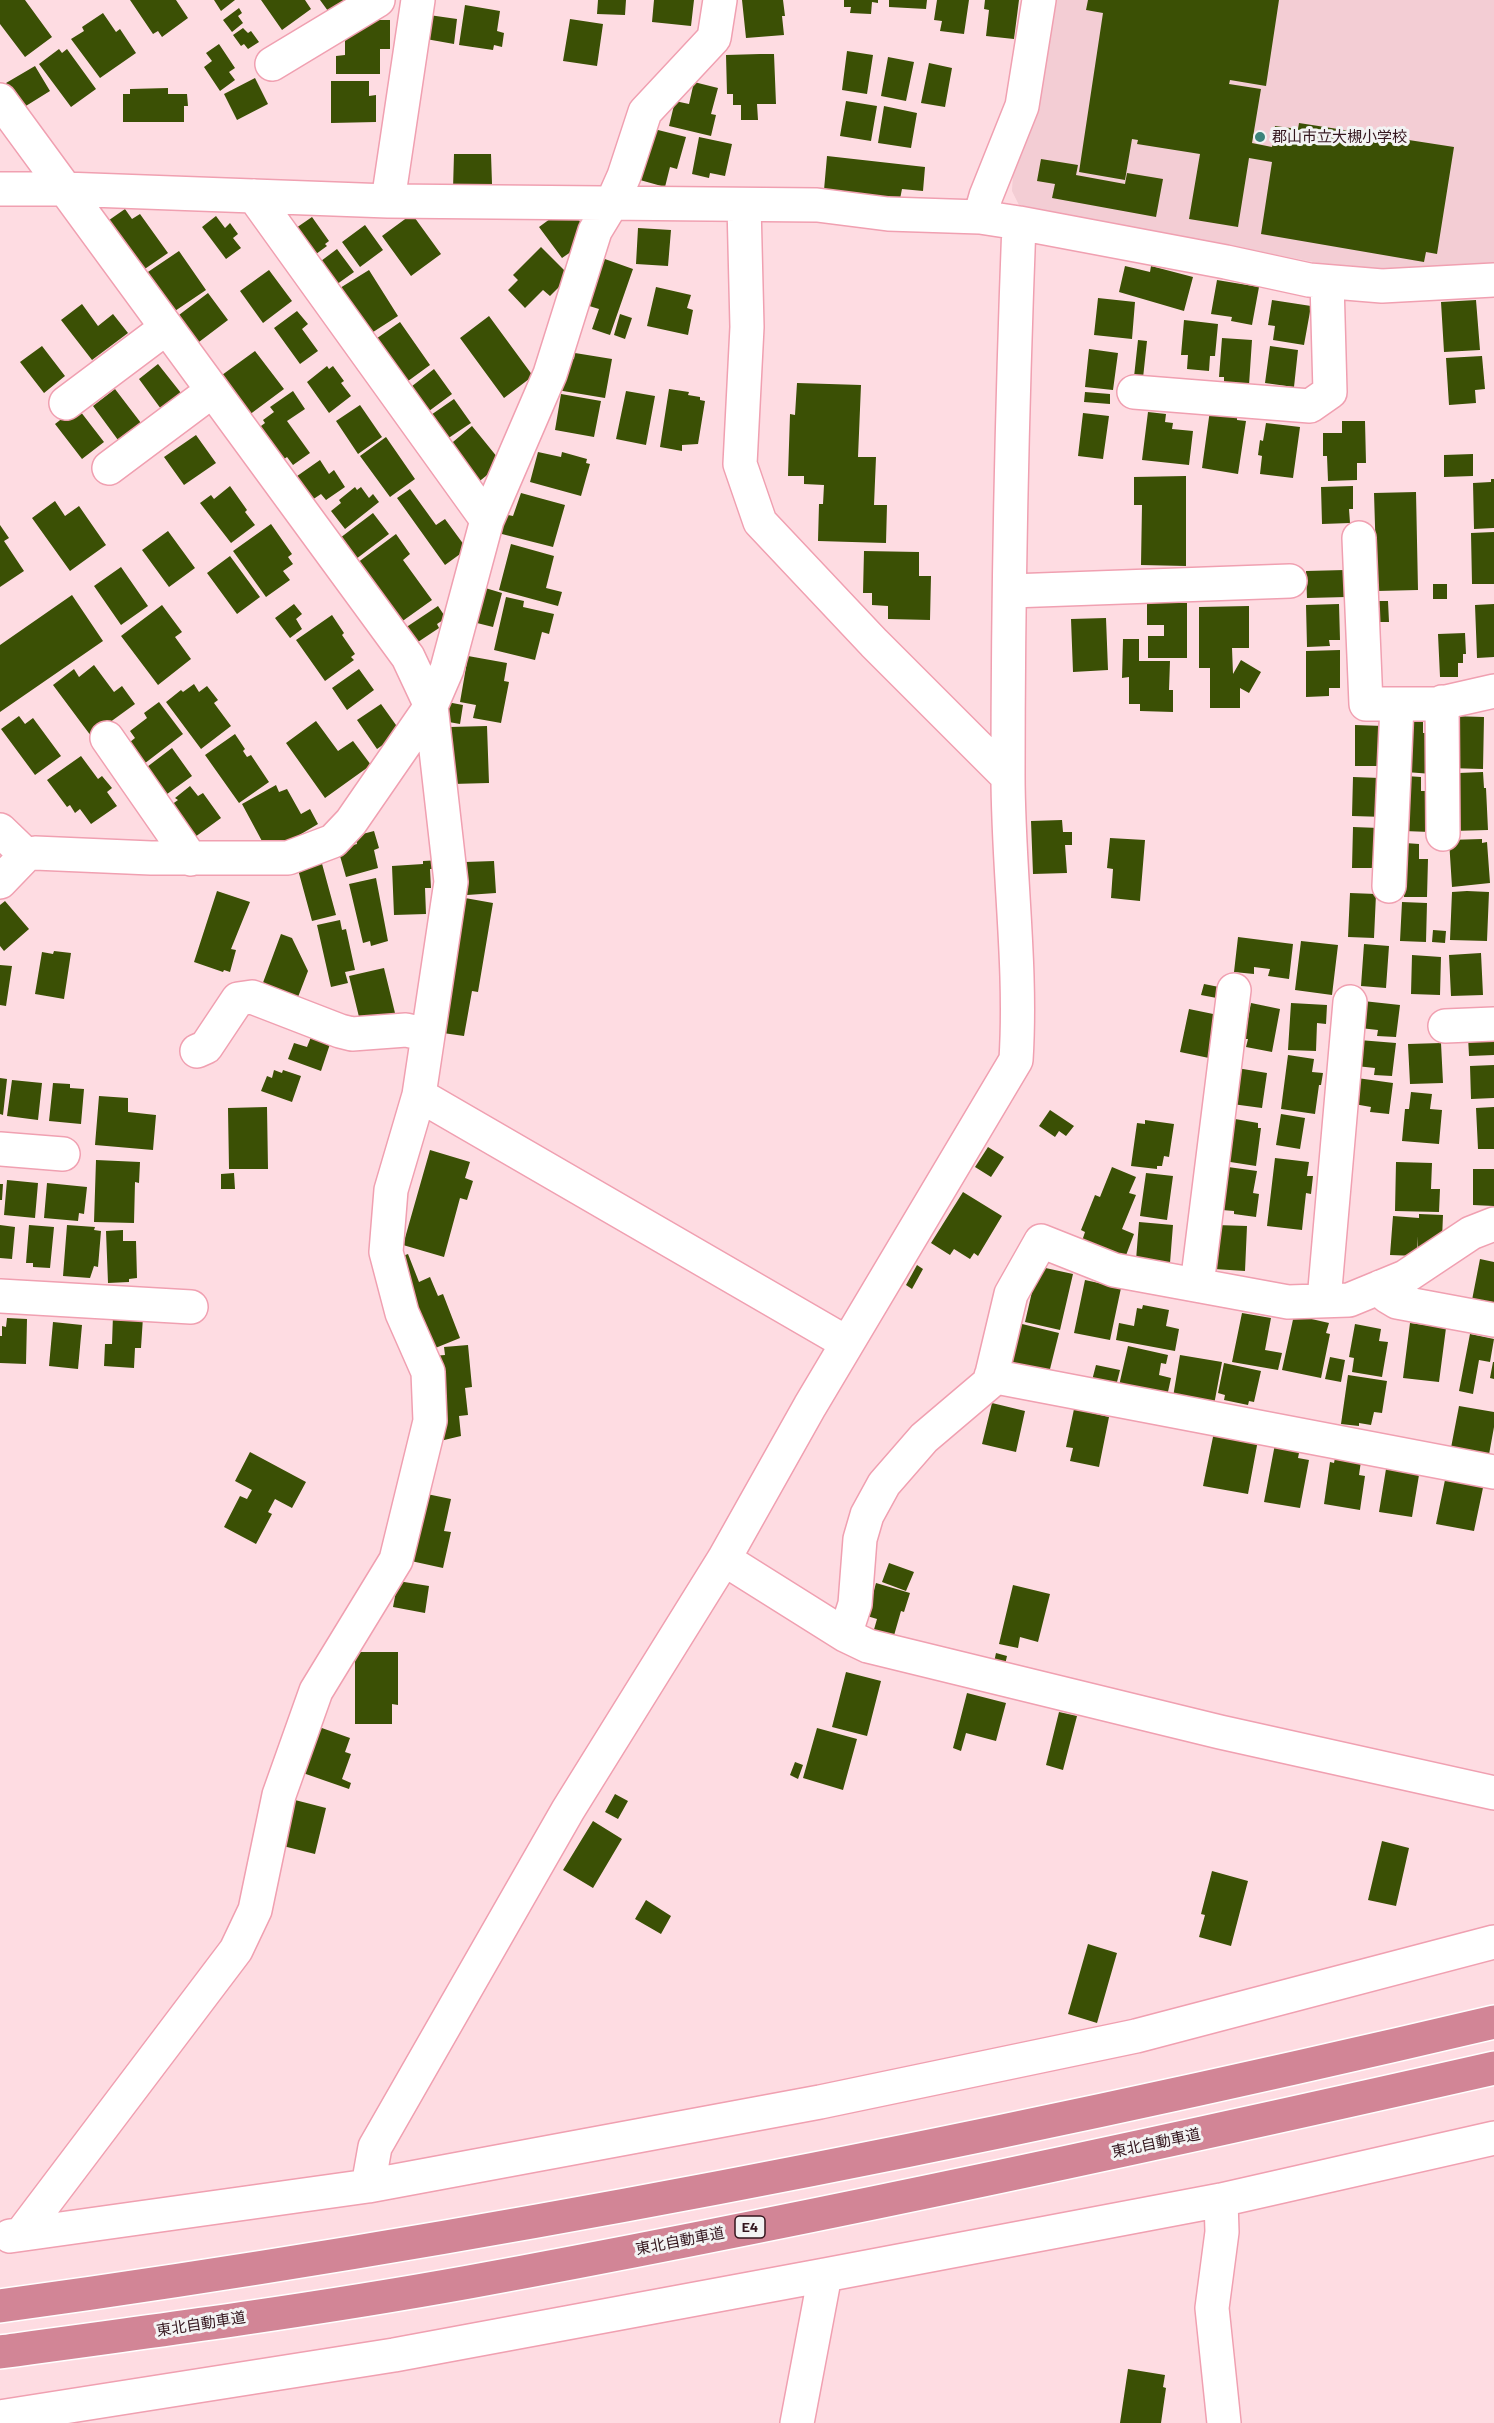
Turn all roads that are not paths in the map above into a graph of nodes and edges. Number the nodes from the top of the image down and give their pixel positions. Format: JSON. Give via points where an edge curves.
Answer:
{"nodes":[{"id":1,"x":378,"y":0,"type":"edge"},
{"id":2,"x":418,"y":0,"type":"edge"},
{"id":3,"x":720,"y":0,"type":"edge"},
{"id":4,"x":1039,"y":0,"type":"edge"},
{"id":5,"x":272,"y":64,"type":"dead end"},
{"id":6,"x":0,"y":100,"type":"edge"},
{"id":7,"x":0,"y":189,"type":"edge"},
{"id":8,"x":64,"y":189,"type":"junction"},
{"id":9,"x":254,"y":196,"type":"junction"},
{"id":10,"x":388,"y":201,"type":"junction"},
{"id":11,"x":612,"y":203,"type":"junction"},
{"id":12,"x":744,"y":206,"type":"junction"},
{"id":13,"x":980,"y":217,"type":"junction"},
{"id":14,"x":1019,"y":223,"type":"junction"},
{"id":15,"x":1494,"y":280,"type":"edge"},
{"id":16,"x":1327,"y":282,"type":"junction"},
{"id":17,"x":166,"y":328,"type":"junction"},
{"id":18,"x":212,"y":391,"type":"junction"},
{"id":19,"x":1134,"y":392,"type":"dead end"},
{"id":20,"x":66,"y":403,"type":"dead end"},
{"id":21,"x":109,"y":468,"type":"dead end"},
{"id":22,"x":487,"y":520,"type":"junction"},
{"id":23,"x":1359,"y":538,"type":"dead end"},
{"id":24,"x":1290,"y":581,"type":"dead end"},
{"id":25,"x":1011,"y":591,"type":"junction"},
{"id":26,"x":1494,"y":691,"type":"edge"},
{"id":27,"x":1442,"y":702,"type":"junction"},
{"id":28,"x":1397,"y":705,"type":"junction"},
{"id":29,"x":431,"y":706,"type":"junction"},
{"id":30,"x":107,"y":738,"type":"dead end"},
{"id":31,"x":1008,"y":777,"type":"junction"},
{"id":32,"x":0,"y":830,"type":"edge"},
{"id":33,"x":1443,"y":834,"type":"dead end"},
{"id":34,"x":191,"y":859,"type":"junction"},
{"id":35,"x":9,"y":870,"type":"edge"},
{"id":36,"x":1389,"y":886,"type":"dead end"},
{"id":37,"x":1234,"y":990,"type":"dead end"},
{"id":38,"x":1350,"y":1002,"type":"dead end"},
{"id":39,"x":1494,"y":1024,"type":"edge"},
{"id":40,"x":1445,"y":1026,"type":"dead end"},
{"id":41,"x":428,"y":1035,"type":"junction"},
{"id":42,"x":197,"y":1051,"type":"dead end"},
{"id":43,"x":419,"y":1095,"type":"junction"},
{"id":44,"x":0,"y":1149,"type":"edge"},
{"id":45,"x":63,"y":1154,"type":"dead end"},
{"id":46,"x":1494,"y":1224,"type":"edge"},
{"id":47,"x":1197,"y":1285,"type":"junction"},
{"id":48,"x":1380,"y":1287,"type":"junction"},
{"id":49,"x":0,"y":1296,"type":"edge"},
{"id":50,"x":1324,"y":1300,"type":"junction"},
{"id":51,"x":190,"y":1307,"type":"dead end"},
{"id":52,"x":1494,"y":1320,"type":"edge"},
{"id":53,"x":847,"y":1343,"type":"junction"},
{"id":54,"x":991,"y":1376,"type":"junction"},
{"id":55,"x":1494,"y":1472,"type":"edge"},
{"id":56,"x":724,"y":1559,"type":"junction"},
{"id":57,"x":845,"y":1635,"type":"junction"},
{"id":58,"x":1494,"y":1793,"type":"edge"},
{"id":59,"x":1494,"y":1942,"type":"edge"},
{"id":60,"x":1494,"y":2022,"type":"edge"},
{"id":61,"x":1494,"y":2068,"type":"edge"},
{"id":62,"x":1494,"y":2138,"type":"edge"},
{"id":63,"x":368,"y":2186,"type":"junction"},
{"id":64,"x":1221,"y":2200,"type":"junction"},
{"id":65,"x":11,"y":2236,"type":"edge"},
{"id":66,"x":825,"y":2275,"type":"junction"},
{"id":67,"x":0,"y":2306,"type":"edge"},
{"id":68,"x":0,"y":2352,"type":"edge"},
{"id":69,"x":0,"y":2417,"type":"edge"},
{"id":70,"x":797,"y":2423,"type":"edge"},
{"id":71,"x":1224,"y":2423,"type":"edge"}],
"edges":[{"from":1,"to":5,"type":"street"},
{"from":2,"to":10,"type":"street"},
{"from":3,"to":11,"type":"street","via":[[714,38],[645,112]]},
{"from":4,"to":13,"type":"street","via":[[1022,106]]},
{"from":6,"to":8,"type":"street"},
{"from":7,"to":8,"type":"street"},
{"from":8,"to":9,"type":"street"},
{"from":8,"to":17,"type":"street"},
{"from":9,"to":10,"type":"street"},
{"from":9,"to":22,"type":"street"},
{"from":10,"to":11,"type":"street"},
{"from":11,"to":12,"type":"street"},
{"from":11,"to":22,"type":"street","via":[[595,231],[550,374]]},
{"from":12,"to":13,"type":"street","via":[[818,205],[888,214]]},
{"from":12,"to":31,"type":"street","via":[[747,327],[740,464],[760,522]]},
{"from":13,"to":14,"type":"street"},
{"from":14,"to":16,"type":"street"},
{"from":14,"to":25,"type":"street"},
{"from":15,"to":16,"type":"street","via":[[1382,286]]},
{"from":16,"to":19,"type":"street","via":[[1330,392],[1310,406]]},
{"from":17,"to":18,"type":"street"},
{"from":17,"to":20,"type":"street"},
{"from":18,"to":21,"type":"street"},
{"from":18,"to":29,"type":"street","via":[[408,657]]},
{"from":22,"to":29,"type":"street","via":[[447,669]]},
{"from":23,"to":28,"type":"street","via":[[1366,704]]},
{"from":24,"to":25,"type":"street"},
{"from":25,"to":31,"type":"street"},
{"from":26,"to":27,"type":"street"},
{"from":27,"to":28,"type":"street"},
{"from":27,"to":33,"type":"street"},
{"from":28,"to":36,"type":"street"},
{"from":29,"to":34,"type":"street","via":[[351,822],[333,841],[288,858]]},
{"from":29,"to":41,"type":"street","via":[[451,882]]},
{"from":30,"to":34,"type":"street"},
{"from":31,"to":53,"type":"street","via":[[1019,1017],[1016,1060]]},
{"from":32,"to":35,"type":"street"},
{"from":34,"to":35,"type":"street","via":[[45,852]]},
{"from":37,"to":47,"type":"street"},
{"from":38,"to":50,"type":"street"},
{"from":39,"to":40,"type":"street"},
{"from":41,"to":42,"type":"street","via":[[406,1030],[352,1034],[243,997],[206,1047]]},
{"from":41,"to":43,"type":"street"},
{"from":43,"to":53,"type":"street"},
{"from":43,"to":65,"type":"street","via":[[391,1190],[386,1252],[402,1313],[428,1372],[430,1421],[396,1560],[316,1691],[279,1795],[255,1910],[236,1950]]},
{"from":44,"to":45,"type":"street"},
{"from":46,"to":48,"type":"street","via":[[1471,1233],[1406,1277]]},
{"from":47,"to":50,"type":"street","via":[[1288,1302]]},
{"from":47,"to":54,"type":"street","via":[[1114,1270],[1041,1241],[1011,1294]]},
{"from":48,"to":50,"type":"street","via":[[1349,1300]]},
{"from":48,"to":52,"type":"street","via":[[1397,1302]]},
{"from":49,"to":51,"type":"street"},
{"from":53,"to":56,"type":"street"},
{"from":54,"to":55,"type":"street"},
{"from":54,"to":57,"type":"street","via":[[990,1383],[924,1438],[884,1484],[867,1515],[860,1539],[855,1604]]},
{"from":56,"to":57,"type":"street"},
{"from":56,"to":63,"type":"street","via":[[568,1810],[375,2147]]},
{"from":57,"to":58,"type":"street","via":[[868,1646],[1220,1732]]},
{"from":59,"to":63,"type":"street","via":[[1136,2036],[820,2102]]},
{"from":60,"to":67,"type":"highway","via":[[1327,2062],[619,2206],[461,2235]]},
{"from":61,"to":68,"type":"highway","name":"東北自動車道","number":"E4","via":[[914,2196],[466,2283]]},
{"from":62,"to":64,"type":"street"},
{"from":63,"to":65,"type":"street"},
{"from":64,"to":66,"type":"street"},
{"from":64,"to":71,"type":"street","via":[[1222,2232],[1212,2308]]},
{"from":66,"to":69,"type":"street","via":[[394,2355]]},
{"from":66,"to":70,"type":"street"}]}
